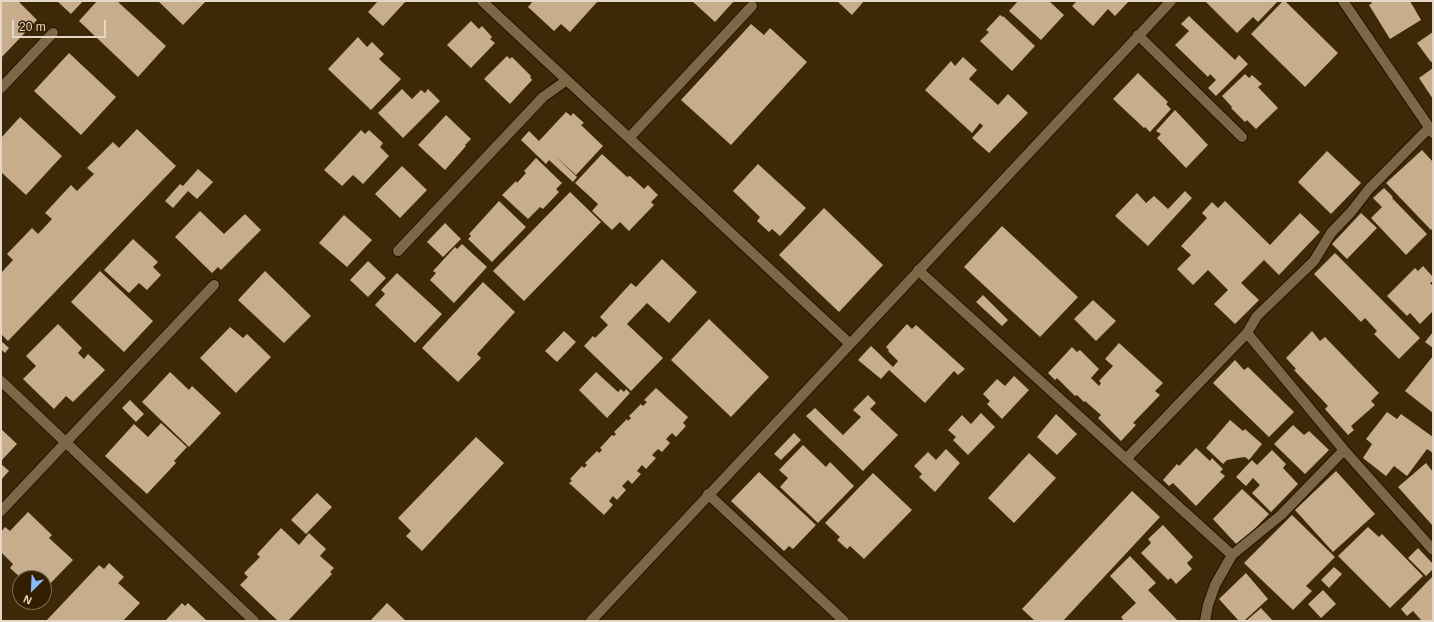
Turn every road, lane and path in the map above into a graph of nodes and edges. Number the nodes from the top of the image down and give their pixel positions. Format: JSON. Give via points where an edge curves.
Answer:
{"nodes":[{"id":1,"x":482,"y":1,"type":"edge"},
{"id":2,"x":1171,"y":1,"type":"edge"},
{"id":3,"x":1343,"y":1,"type":"edge"},
{"id":4,"x":752,"y":6,"type":"dead end"},
{"id":5,"x":53,"y":33,"type":"dead end"},
{"id":6,"x":1138,"y":35,"type":"junction"},
{"id":7,"x":567,"y":80,"type":"junction"},
{"id":8,"x":1,"y":88,"type":"edge"},
{"id":9,"x":1431,"y":130,"type":"edge"},
{"id":10,"x":1242,"y":137,"type":"dead end"},
{"id":11,"x":629,"y":138,"type":"junction"},
{"id":12,"x":398,"y":251,"type":"dead end"},
{"id":13,"x":918,"y":270,"type":"junction"},
{"id":14,"x":214,"y":285,"type":"dead end"},
{"id":15,"x":1247,"y":333,"type":"junction"},
{"id":16,"x":850,"y":344,"type":"junction"},
{"id":17,"x":1,"y":381,"type":"edge"},
{"id":18,"x":66,"y":442,"type":"junction"},
{"id":19,"x":1344,"y":450,"type":"junction"},
{"id":20,"x":1126,"y":459,"type":"junction"},
{"id":21,"x":708,"y":494,"type":"junction"},
{"id":22,"x":1,"y":511,"type":"edge"},
{"id":23,"x":1433,"y":550,"type":"edge"},
{"id":24,"x":1232,"y":555,"type":"junction"},
{"id":25,"x":254,"y":621,"type":"edge"},
{"id":26,"x":591,"y":621,"type":"edge"},
{"id":27,"x":844,"y":621,"type":"edge"},
{"id":28,"x":1205,"y":621,"type":"edge"}],
"edges":[{"from":1,"to":7,"type":"street"},
{"from":2,"to":6,"type":"street"},
{"from":3,"to":9,"type":"street"},
{"from":4,"to":11,"type":"street"},
{"from":5,"to":8,"type":"street"},
{"from":6,"to":10,"type":"street"},
{"from":6,"to":13,"type":"street"},
{"from":7,"to":11,"type":"street"},
{"from":7,"to":12,"type":"street","via":[[542,97]]},
{"from":9,"to":15,"type":"street","via":[[1369,189],[1331,232],[1314,261],[1256,316]]},
{"from":11,"to":16,"type":"street"},
{"from":13,"to":16,"type":"street"},
{"from":13,"to":20,"type":"street"},
{"from":14,"to":18,"type":"street"},
{"from":15,"to":19,"type":"street"},
{"from":15,"to":20,"type":"street"},
{"from":16,"to":21,"type":"street"},
{"from":17,"to":18,"type":"street"},
{"from":18,"to":22,"type":"street"},
{"from":18,"to":25,"type":"street"},
{"from":19,"to":23,"type":"street"},
{"from":19,"to":24,"type":"street","via":[[1281,515]]},
{"from":20,"to":24,"type":"street"},
{"from":21,"to":26,"type":"street"},
{"from":21,"to":27,"type":"street"},
{"from":24,"to":28,"type":"street","via":[[1216,585]]}]}
